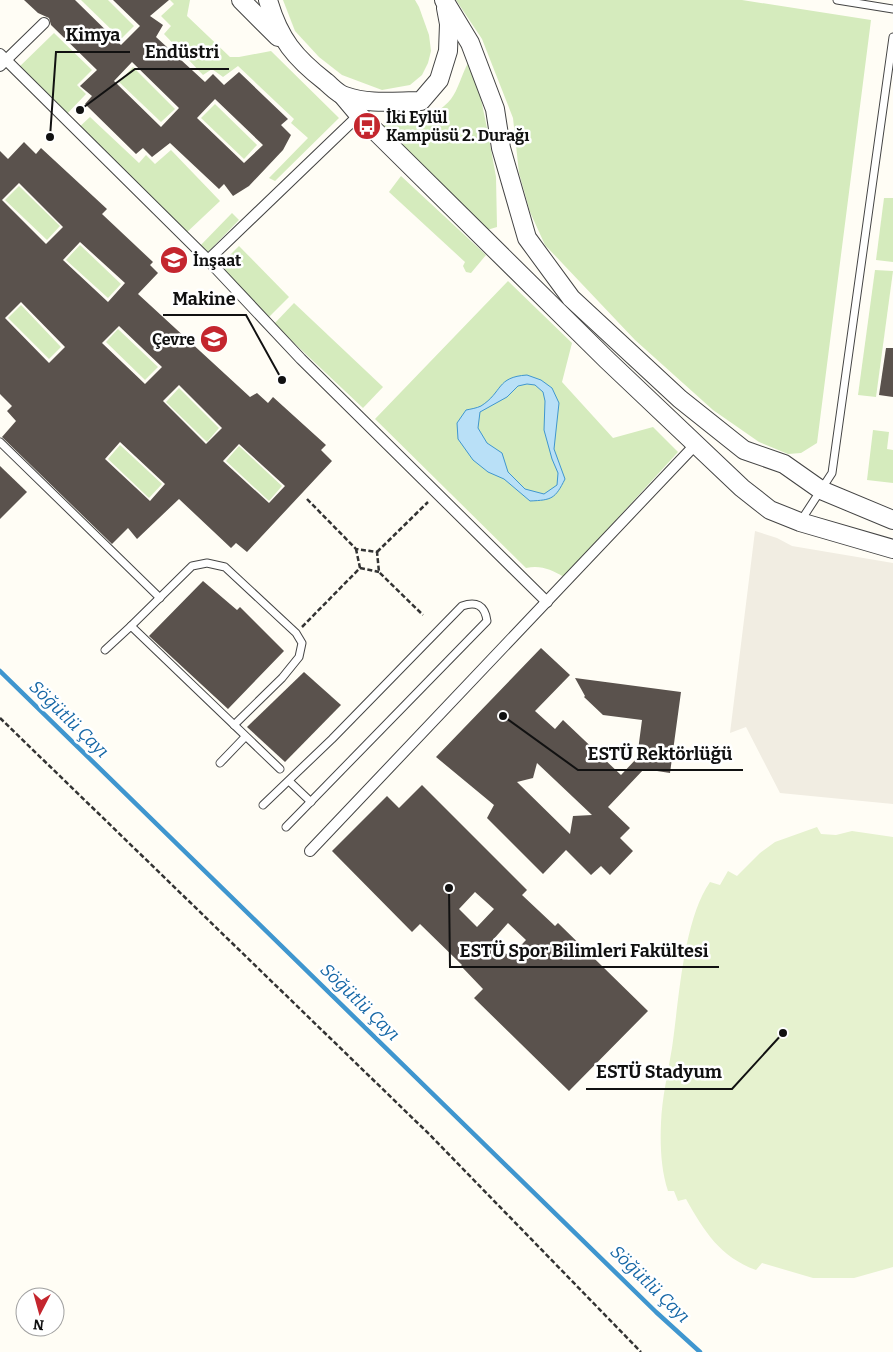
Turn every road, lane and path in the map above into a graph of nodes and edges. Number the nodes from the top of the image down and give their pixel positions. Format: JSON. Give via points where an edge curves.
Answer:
{"nodes":[{"id":1,"x":241,"y":0,"type":"edge"},
{"id":2,"x":268,"y":0,"type":"edge"},
{"id":3,"x":444,"y":0,"type":"edge"},
{"id":4,"x":837,"y":0,"type":"edge"},
{"id":5,"x":893,"y":9,"type":"edge"},
{"id":6,"x":44,"y":23,"type":"dead end"},
{"id":7,"x":893,"y":37,"type":"edge"},
{"id":8,"x":286,"y":45,"type":"junction"},
{"id":9,"x":2,"y":60,"type":"edge"},
{"id":10,"x":343,"y":96,"type":"junction"},
{"id":11,"x":359,"y":115,"type":"junction"},
{"id":12,"x":208,"y":260,"type":"junction"},
{"id":13,"x":0,"y":442,"type":"edge"},
{"id":14,"x":696,"y":444,"type":"junction"},
{"id":15,"x":821,"y":490,"type":"junction"},
{"id":16,"x":437,"y":494,"type":"junction"},
{"id":17,"x":307,"y":498,"type":"dead end"},
{"id":18,"x":893,"y":520,"type":"edge"},
{"id":19,"x":800,"y":522,"type":"junction"},
{"id":20,"x":356,"y":549,"type":"junction"},
{"id":21,"x":893,"y":549,"type":"edge"},
{"id":22,"x":377,"y":552,"type":"junction"},
{"id":23,"x":360,"y":568,"type":"junction"},
{"id":24,"x":379,"y":572,"type":"junction"},
{"id":25,"x":160,"y":598,"type":"junction"},
{"id":26,"x":547,"y":602,"type":"junction"},
{"id":27,"x":423,"y":615,"type":"dead end"},
{"id":28,"x":131,"y":626,"type":"junction"},
{"id":29,"x":296,"y":633,"type":"junction"},
{"id":30,"x":105,"y":650,"type":"dead end"},
{"id":31,"x":0,"y":718,"type":"edge"},
{"id":32,"x":234,"y":725,"type":"junction"},
{"id":33,"x":245,"y":737,"type":"junction"},
{"id":34,"x":220,"y":763,"type":"dead end"},
{"id":35,"x":280,"y":769,"type":"dead end"},
{"id":36,"x":289,"y":781,"type":"junction"},
{"id":37,"x":311,"y":802,"type":"junction"},
{"id":38,"x":263,"y":805,"type":"dead end"},
{"id":39,"x":286,"y":827,"type":"dead end"},
{"id":40,"x":310,"y":851,"type":"dead end"},
{"id":41,"x":642,"y":1352,"type":"edge"}],
"edges":[{"from":1,"to":8,"type":"street"},
{"from":2,"to":8,"type":"street"},
{"from":3,"to":10,"type":"street","via":[[449,24],[448,51],[439,80],[421,101],[371,102]]},
{"from":3,"to":15,"type":"street","via":[[470,43],[495,109],[501,148],[527,238],[571,298],[680,399],[744,450],[784,464]]},
{"from":4,"to":5,"type":"lane"},
{"from":6,"to":9,"type":"street"},
{"from":7,"to":15,"type":"lane","via":[[832,473]]},
{"from":8,"to":10,"type":"street"},
{"from":9,"to":12,"type":"street"},
{"from":10,"to":11,"type":"street"},
{"from":11,"to":12,"type":"street"},
{"from":11,"to":14,"type":"street","via":[[606,360]]},
{"from":12,"to":16,"type":"street","via":[[301,359]]},
{"from":13,"to":25,"type":"lane"},
{"from":14,"to":19,"type":"street","via":[[770,510]]},
{"from":14,"to":26,"type":"street"},
{"from":15,"to":18,"type":"street"},
{"from":15,"to":19,"type":"lane"},
{"from":16,"to":22,"type":"path"},
{"from":16,"to":26,"type":"street"},
{"from":17,"to":20,"type":"path"},
{"from":19,"to":21,"type":"street"},
{"from":20,"to":22,"type":"path"},
{"from":20,"to":23,"type":"path"},
{"from":22,"to":24,"type":"path"},
{"from":23,"to":24,"type":"path"},
{"from":23,"to":29,"type":"path"},
{"from":24,"to":27,"type":"path"},
{"from":25,"to":28,"type":"lane"},
{"from":25,"to":29,"type":"lane","via":[[192,566],[207,563],[225,567]]},
{"from":26,"to":40,"type":"street"},
{"from":28,"to":30,"type":"lane"},
{"from":28,"to":32,"type":"lane"},
{"from":29,"to":32,"type":"lane","via":[[302,643],[299,657]]},
{"from":31,"to":41,"type":"path","via":[[429,1134]]},
{"from":32,"to":33,"type":"lane"},
{"from":33,"to":34,"type":"lane"},
{"from":33,"to":35,"type":"lane"},
{"from":36,"to":37,"type":"lane"},
{"from":36,"to":37,"type":"lane","via":[[462,606],[471,603],[481,606],[487,621]]},
{"from":36,"to":38,"type":"lane"},
{"from":37,"to":39,"type":"lane"}]}
